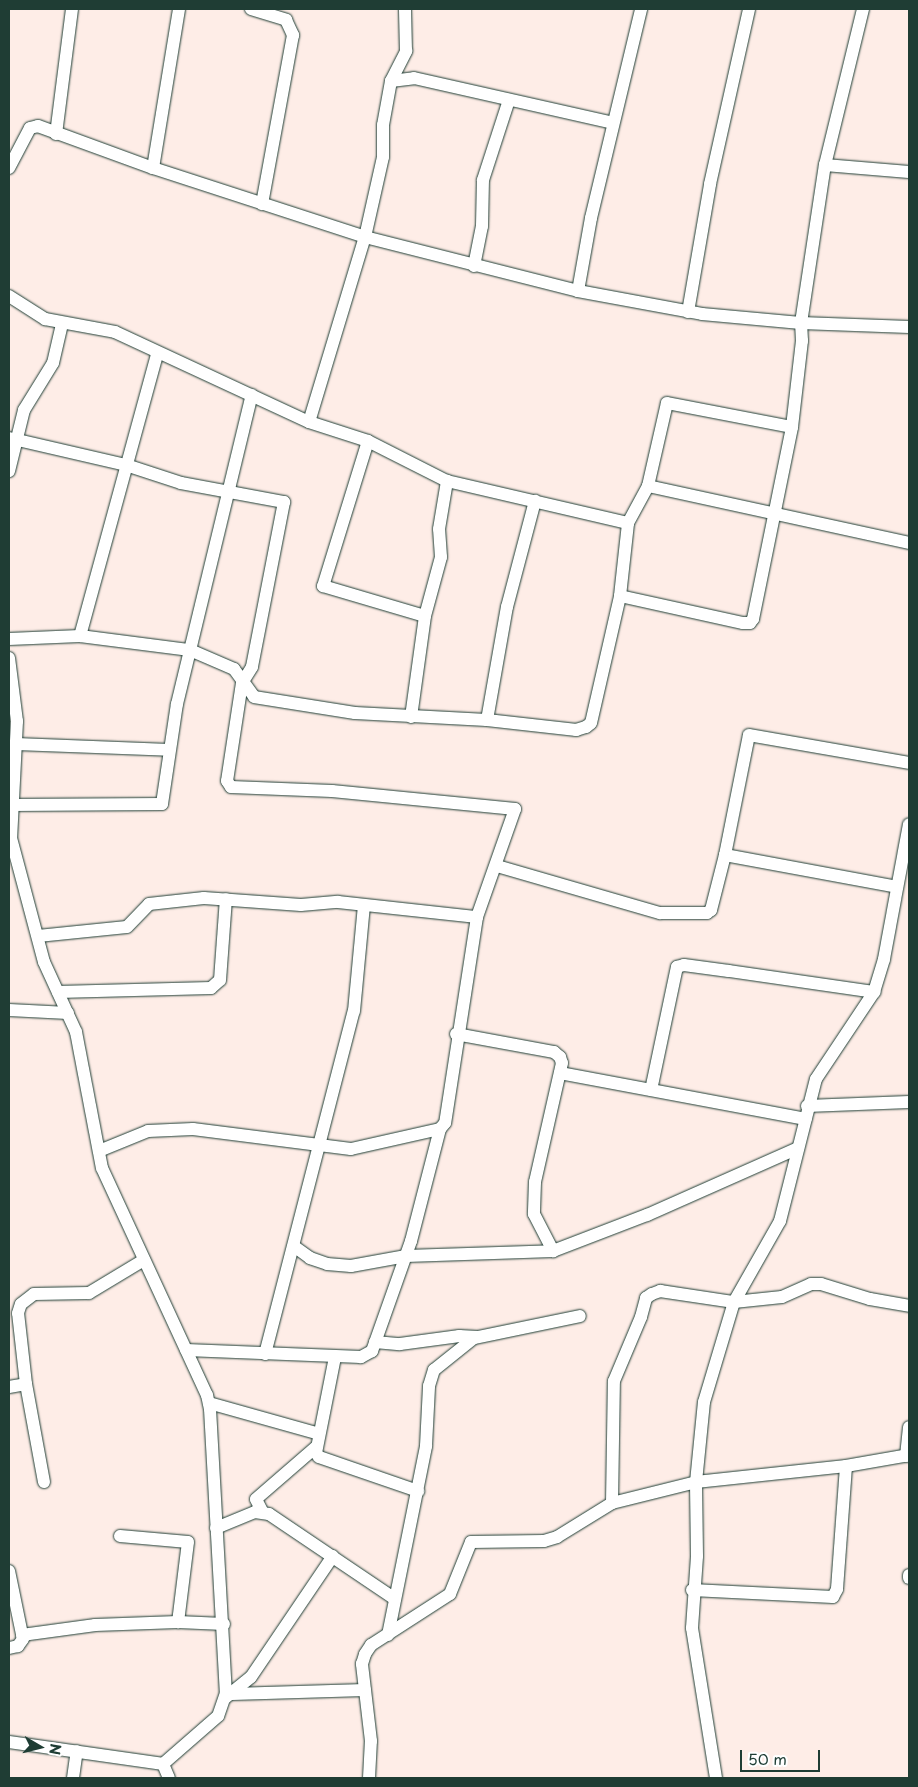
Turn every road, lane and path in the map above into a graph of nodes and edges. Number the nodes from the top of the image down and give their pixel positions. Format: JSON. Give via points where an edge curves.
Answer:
{"nodes":[{"id":1,"x":72,"y":9,"type":"edge"},
{"id":2,"x":179,"y":9,"type":"edge"},
{"id":3,"x":252,"y":9,"type":"edge"},
{"id":4,"x":405,"y":9,"type":"edge"},
{"id":5,"x":641,"y":9,"type":"edge"},
{"id":6,"x":749,"y":9,"type":"edge"},
{"id":7,"x":863,"y":9,"type":"edge"},
{"id":8,"x":391,"y":81,"type":"junction"},
{"id":9,"x":509,"y":100,"type":"junction"},
{"id":10,"x":613,"y":123,"type":"junction"},
{"id":11,"x":56,"y":134,"type":"junction"},
{"id":12,"x":825,"y":165,"type":"junction"},
{"id":13,"x":9,"y":168,"type":"edge"},
{"id":14,"x":153,"y":168,"type":"junction"},
{"id":15,"x":909,"y":172,"type":"edge"},
{"id":16,"x":262,"y":204,"type":"junction"},
{"id":17,"x":365,"y":237,"type":"junction"},
{"id":18,"x":474,"y":266,"type":"junction"},
{"id":19,"x":578,"y":290,"type":"junction"},
{"id":20,"x":9,"y":296,"type":"edge"},
{"id":21,"x":688,"y":312,"type":"junction"},
{"id":22,"x":800,"y":323,"type":"junction"},
{"id":23,"x":62,"y":324,"type":"junction"},
{"id":24,"x":909,"y":327,"type":"edge"},
{"id":25,"x":157,"y":354,"type":"junction"},
{"id":26,"x":252,"y":396,"type":"junction"},
{"id":27,"x":309,"y":422,"type":"junction"},
{"id":28,"x":792,"y":427,"type":"junction"},
{"id":29,"x":12,"y":439,"type":"edge"},
{"id":30,"x":368,"y":441,"type":"junction"},
{"id":31,"x":126,"y":465,"type":"junction"},
{"id":32,"x":9,"y":471,"type":"edge"},
{"id":33,"x":447,"y":481,"type":"junction"},
{"id":34,"x":648,"y":486,"type":"junction"},
{"id":35,"x":229,"y":491,"type":"junction"},
{"id":36,"x":535,"y":501,"type":"junction"},
{"id":37,"x":774,"y":511,"type":"junction"},
{"id":38,"x":628,"y":523,"type":"junction"},
{"id":39,"x":909,"y":543,"type":"edge"},
{"id":40,"x":620,"y":596,"type":"junction"},
{"id":41,"x":425,"y":616,"type":"junction"},
{"id":42,"x":80,"y":636,"type":"junction"},
{"id":43,"x":9,"y":640,"type":"edge"},
{"id":44,"x":190,"y":650,"type":"junction"},
{"id":45,"x":9,"y":658,"type":"edge"},
{"id":46,"x":252,"y":667,"type":"junction"},
{"id":47,"x":234,"y":669,"type":"junction"},
{"id":48,"x":242,"y":683,"type":"junction"},
{"id":49,"x":411,"y":717,"type":"junction"},
{"id":50,"x":487,"y":720,"type":"junction"},
{"id":51,"x":13,"y":721,"type":"edge"},
{"id":52,"x":16,"y":744,"type":"junction"},
{"id":53,"x":169,"y":750,"type":"junction"},
{"id":54,"x":909,"y":763,"type":"edge"},
{"id":55,"x":11,"y":805,"type":"junction"},
{"id":56,"x":909,"y":824,"type":"edge"},
{"id":57,"x":724,"y":855,"type":"junction"},
{"id":58,"x":497,"y":866,"type":"junction"},
{"id":59,"x":897,"y":887,"type":"junction"},
{"id":60,"x":226,"y":899,"type":"junction"},
{"id":61,"x":364,"y":905,"type":"junction"},
{"id":62,"x":477,"y":917,"type":"junction"},
{"id":63,"x":38,"y":936,"type":"junction"},
{"id":64,"x":58,"y":992,"type":"junction"},
{"id":65,"x":874,"y":992,"type":"junction"},
{"id":66,"x":9,"y":1010,"type":"edge"},
{"id":67,"x":68,"y":1013,"type":"junction"},
{"id":68,"x":456,"y":1034,"type":"junction"},
{"id":69,"x":560,"y":1073,"type":"junction"},
{"id":70,"x":651,"y":1090,"type":"junction"},
{"id":71,"x":909,"y":1102,"type":"edge"},
{"id":72,"x":807,"y":1106,"type":"junction"},
{"id":73,"x":806,"y":1119,"type":"junction"},
{"id":74,"x":440,"y":1129,"type":"junction"},
{"id":75,"x":319,"y":1145,"type":"junction"},
{"id":76,"x":798,"y":1148,"type":"junction"},
{"id":77,"x":99,"y":1150,"type":"junction"},
{"id":78,"x":295,"y":1247,"type":"junction"},
{"id":79,"x":552,"y":1252,"type":"junction"},
{"id":80,"x":406,"y":1256,"type":"junction"},
{"id":81,"x":144,"y":1260,"type":"junction"},
{"id":82,"x":734,"y":1302,"type":"junction"},
{"id":83,"x":909,"y":1306,"type":"edge"},
{"id":84,"x":580,"y":1316,"type":"dead end"},
{"id":85,"x":477,"y":1337,"type":"junction"},
{"id":86,"x":375,"y":1342,"type":"junction"},
{"id":87,"x":186,"y":1350,"type":"junction"},
{"id":88,"x":265,"y":1354,"type":"junction"},
{"id":89,"x":335,"y":1357,"type":"junction"},
{"id":90,"x":26,"y":1384,"type":"junction"},
{"id":91,"x":9,"y":1387,"type":"edge"},
{"id":92,"x":208,"y":1403,"type":"junction"},
{"id":93,"x":909,"y":1427,"type":"edge"},
{"id":94,"x":319,"y":1434,"type":"junction"},
{"id":95,"x":316,"y":1447,"type":"junction"},
{"id":96,"x":907,"y":1455,"type":"edge"},
{"id":97,"x":846,"y":1466,"type":"junction"},
{"id":98,"x":44,"y":1482,"type":"dead end"},
{"id":99,"x":696,"y":1482,"type":"junction"},
{"id":100,"x":418,"y":1491,"type":"junction"},
{"id":101,"x":612,"y":1503,"type":"junction"},
{"id":102,"x":262,"y":1511,"type":"junction"},
{"id":103,"x":216,"y":1528,"type":"junction"},
{"id":104,"x":120,"y":1536,"type":"dead end"},
{"id":105,"x":333,"y":1556,"type":"junction"},
{"id":106,"x":9,"y":1571,"type":"edge"},
{"id":107,"x":692,"y":1590,"type":"junction"},
{"id":108,"x":395,"y":1599,"type":"junction"},
{"id":109,"x":178,"y":1622,"type":"junction"},
{"id":110,"x":224,"y":1624,"type":"junction"},
{"id":111,"x":22,"y":1634,"type":"junction"},
{"id":112,"x":388,"y":1635,"type":"junction"},
{"id":113,"x":9,"y":1648,"type":"edge"},
{"id":114,"x":366,"y":1690,"type":"junction"},
{"id":115,"x":229,"y":1696,"type":"junction"},
{"id":116,"x":9,"y":1742,"type":"edge"},
{"id":117,"x":77,"y":1751,"type":"junction"},
{"id":118,"x":163,"y":1764,"type":"junction"},
{"id":119,"x":74,"y":1778,"type":"edge"},
{"id":120,"x":169,"y":1778,"type":"edge"},
{"id":121,"x":369,"y":1778,"type":"edge"},
{"id":122,"x":716,"y":1778,"type":"edge"}],
"edges":[{"from":1,"to":11,"type":"street"},
{"from":2,"to":14,"type":"street"},
{"from":3,"to":16,"type":"street","via":[[286,20],[293,35]]},
{"from":4,"to":8,"type":"street","via":[[406,51]]},
{"from":5,"to":10,"type":"street"},
{"from":6,"to":21,"type":"street","via":[[710,184]]},
{"from":7,"to":12,"type":"street"},
{"from":8,"to":9,"type":"street","via":[[414,78]]},
{"from":8,"to":17,"type":"street","via":[[383,125],[383,158]]},
{"from":9,"to":10,"type":"street"},
{"from":9,"to":18,"type":"street","via":[[484,180],[482,226]]},
{"from":10,"to":19,"type":"street"},
{"from":11,"to":13,"type":"street","via":[[38,126],[30,128]]},
{"from":11,"to":14,"type":"street"},
{"from":12,"to":15,"type":"street"},
{"from":12,"to":22,"type":"street"},
{"from":14,"to":16,"type":"street"},
{"from":16,"to":17,"type":"street"},
{"from":17,"to":18,"type":"street"},
{"from":17,"to":27,"type":"street"},
{"from":18,"to":19,"type":"street"},
{"from":19,"to":21,"type":"street"},
{"from":20,"to":23,"type":"street","via":[[37,315]]},
{"from":21,"to":22,"type":"street"},
{"from":22,"to":24,"type":"street"},
{"from":22,"to":28,"type":"street","via":[[802,341]]},
{"from":23,"to":25,"type":"street","via":[[109,330]]},
{"from":23,"to":29,"type":"street","via":[[53,363],[28,402]]},
{"from":25,"to":26,"type":"street"},
{"from":25,"to":31,"type":"street"},
{"from":26,"to":27,"type":"street"},
{"from":26,"to":35,"type":"street"},
{"from":27,"to":30,"type":"street"},
{"from":28,"to":34,"type":"street","via":[[667,403]]},
{"from":28,"to":37,"type":"street"},
{"from":29,"to":31,"type":"street"},
{"from":29,"to":32,"type":"street"},
{"from":30,"to":33,"type":"street"},
{"from":30,"to":41,"type":"street","via":[[323,586]]},
{"from":31,"to":35,"type":"street","via":[[181,483]]},
{"from":31,"to":42,"type":"street"},
{"from":33,"to":36,"type":"street"},
{"from":33,"to":41,"type":"street","via":[[439,529],[441,557]]},
{"from":34,"to":37,"type":"street"},
{"from":34,"to":38,"type":"street"},
{"from":35,"to":44,"type":"street"},
{"from":35,"to":46,"type":"street","via":[[282,500],[285,506]]},
{"from":36,"to":38,"type":"street"},
{"from":36,"to":50,"type":"street","via":[[507,607]]},
{"from":37,"to":39,"type":"street"},
{"from":37,"to":40,"type":"street","via":[[750,623]]},
{"from":38,"to":40,"type":"street"},
{"from":40,"to":50,"type":"street","via":[[591,723],[576,730]]},
{"from":41,"to":49,"type":"street"},
{"from":42,"to":43,"type":"street"},
{"from":42,"to":44,"type":"street"},
{"from":44,"to":47,"type":"street"},
{"from":44,"to":53,"type":"street"},
{"from":45,"to":51,"type":"street"},
{"from":46,"to":47,"type":"street"},
{"from":46,"to":48,"type":"street"},
{"from":47,"to":48,"type":"street"},
{"from":48,"to":49,"type":"street","via":[[254,697],[355,713]]},
{"from":48,"to":58,"type":"street","via":[[227,782],[231,787],[332,791],[512,807],[515,813]]},
{"from":49,"to":50,"type":"street"},
{"from":51,"to":52,"type":"street"},
{"from":52,"to":53,"type":"street"},
{"from":52,"to":55,"type":"street"},
{"from":53,"to":55,"type":"street","via":[[164,799],[157,806]]},
{"from":54,"to":57,"type":"street","via":[[749,735]]},
{"from":55,"to":63,"type":"street","via":[[11,838]]},
{"from":56,"to":59,"type":"street"},
{"from":57,"to":58,"type":"street","via":[[711,910],[706,913],[660,913]]},
{"from":57,"to":59,"type":"street"},
{"from":58,"to":62,"type":"street"},
{"from":59,"to":65,"type":"street","via":[[884,959]]},
{"from":60,"to":61,"type":"street","via":[[301,905],[338,902]]},
{"from":60,"to":63,"type":"street","via":[[157,901],[149,904],[127,927]]},
{"from":60,"to":64,"type":"street","via":[[220,980],[211,988]]},
{"from":61,"to":62,"type":"street"},
{"from":61,"to":75,"type":"street","via":[[356,1000]]},
{"from":62,"to":68,"type":"street"},
{"from":63,"to":64,"type":"street","via":[[44,962]]},
{"from":64,"to":67,"type":"street"},
{"from":65,"to":70,"type":"street","via":[[729,970],[677,967]]},
{"from":65,"to":72,"type":"street","via":[[816,1079]]},
{"from":66,"to":67,"type":"street"},
{"from":67,"to":77,"type":"street","via":[[80,1050]]},
{"from":68,"to":69,"type":"street","via":[[554,1052],[562,1063]]},
{"from":68,"to":74,"type":"street","via":[[445,1123]]},
{"from":69,"to":70,"type":"street"},
{"from":69,"to":79,"type":"street","via":[[535,1182],[534,1214]]},
{"from":70,"to":73,"type":"street"},
{"from":71,"to":72,"type":"street"},
{"from":72,"to":73,"type":"street"},
{"from":73,"to":76,"type":"street"},
{"from":74,"to":75,"type":"street","via":[[351,1149]]},
{"from":74,"to":80,"type":"street"},
{"from":75,"to":77,"type":"street","via":[[192,1129],[138,1132]]},
{"from":75,"to":78,"type":"street"},
{"from":76,"to":79,"type":"street","via":[[647,1215]]},
{"from":76,"to":82,"type":"street","via":[[778,1228]]},
{"from":77,"to":81,"type":"street","via":[[102,1168]]},
{"from":78,"to":80,"type":"street","via":[[310,1258],[327,1264],[351,1266]]},
{"from":78,"to":88,"type":"street"},
{"from":79,"to":80,"type":"street"},
{"from":80,"to":86,"type":"street"},
{"from":81,"to":87,"type":"street"},
{"from":81,"to":90,"type":"street","via":[[89,1293],[34,1294],[26,1298],[18,1313]]},
{"from":82,"to":83,"type":"street","via":[[782,1297],[811,1284]]},
{"from":82,"to":99,"type":"street","via":[[707,1389]]},
{"from":82,"to":101,"type":"street","via":[[660,1292],[646,1298],[614,1381]]},
{"from":84,"to":85,"type":"street"},
{"from":85,"to":86,"type":"street","via":[[459,1336],[400,1344]]},
{"from":85,"to":100,"type":"street","via":[[434,1370]]},
{"from":86,"to":89,"type":"street","via":[[372,1351],[361,1357]]},
{"from":87,"to":88,"type":"street"},
{"from":87,"to":92,"type":"street"},
{"from":88,"to":89,"type":"street"},
{"from":89,"to":94,"type":"street"},
{"from":90,"to":91,"type":"street"},
{"from":90,"to":98,"type":"street"},
{"from":92,"to":94,"type":"street"},
{"from":92,"to":103,"type":"street"},
{"from":93,"to":96,"type":"street"},
{"from":94,"to":95,"type":"street"},
{"from":95,"to":100,"type":"street","via":[[319,1456]]},
{"from":95,"to":102,"type":"street","via":[[256,1499]]},
{"from":96,"to":97,"type":"street"},
{"from":97,"to":99,"type":"street"},
{"from":97,"to":107,"type":"street","via":[[837,1589],[832,1597]]},
{"from":99,"to":101,"type":"street"},
{"from":99,"to":107,"type":"street","via":[[697,1556]]},
{"from":100,"to":108,"type":"street"},
{"from":101,"to":112,"type":"street","via":[[557,1537],[544,1541],[471,1542],[450,1594]]},
{"from":102,"to":103,"type":"street"},
{"from":102,"to":105,"type":"street"},
{"from":103,"to":110,"type":"street"},
{"from":104,"to":109,"type":"street","via":[[188,1542]]},
{"from":105,"to":108,"type":"street"},
{"from":105,"to":115,"type":"street","via":[[250,1676]]},
{"from":106,"to":111,"type":"street"},
{"from":107,"to":122,"type":"street","via":[[692,1628]]},
{"from":108,"to":112,"type":"street"},
{"from":109,"to":110,"type":"street"},
{"from":109,"to":111,"type":"street"},
{"from":110,"to":115,"type":"street"},
{"from":111,"to":113,"type":"street","via":[[18,1646]]},
{"from":112,"to":114,"type":"street","via":[[371,1645],[365,1654],[362,1664]]},
{"from":114,"to":115,"type":"street"},
{"from":114,"to":121,"type":"street","via":[[372,1741]]},
{"from":115,"to":118,"type":"street","via":[[218,1716]]},
{"from":116,"to":117,"type":"street"},
{"from":117,"to":118,"type":"street"},
{"from":117,"to":119,"type":"street"},
{"from":118,"to":120,"type":"street"}]}
